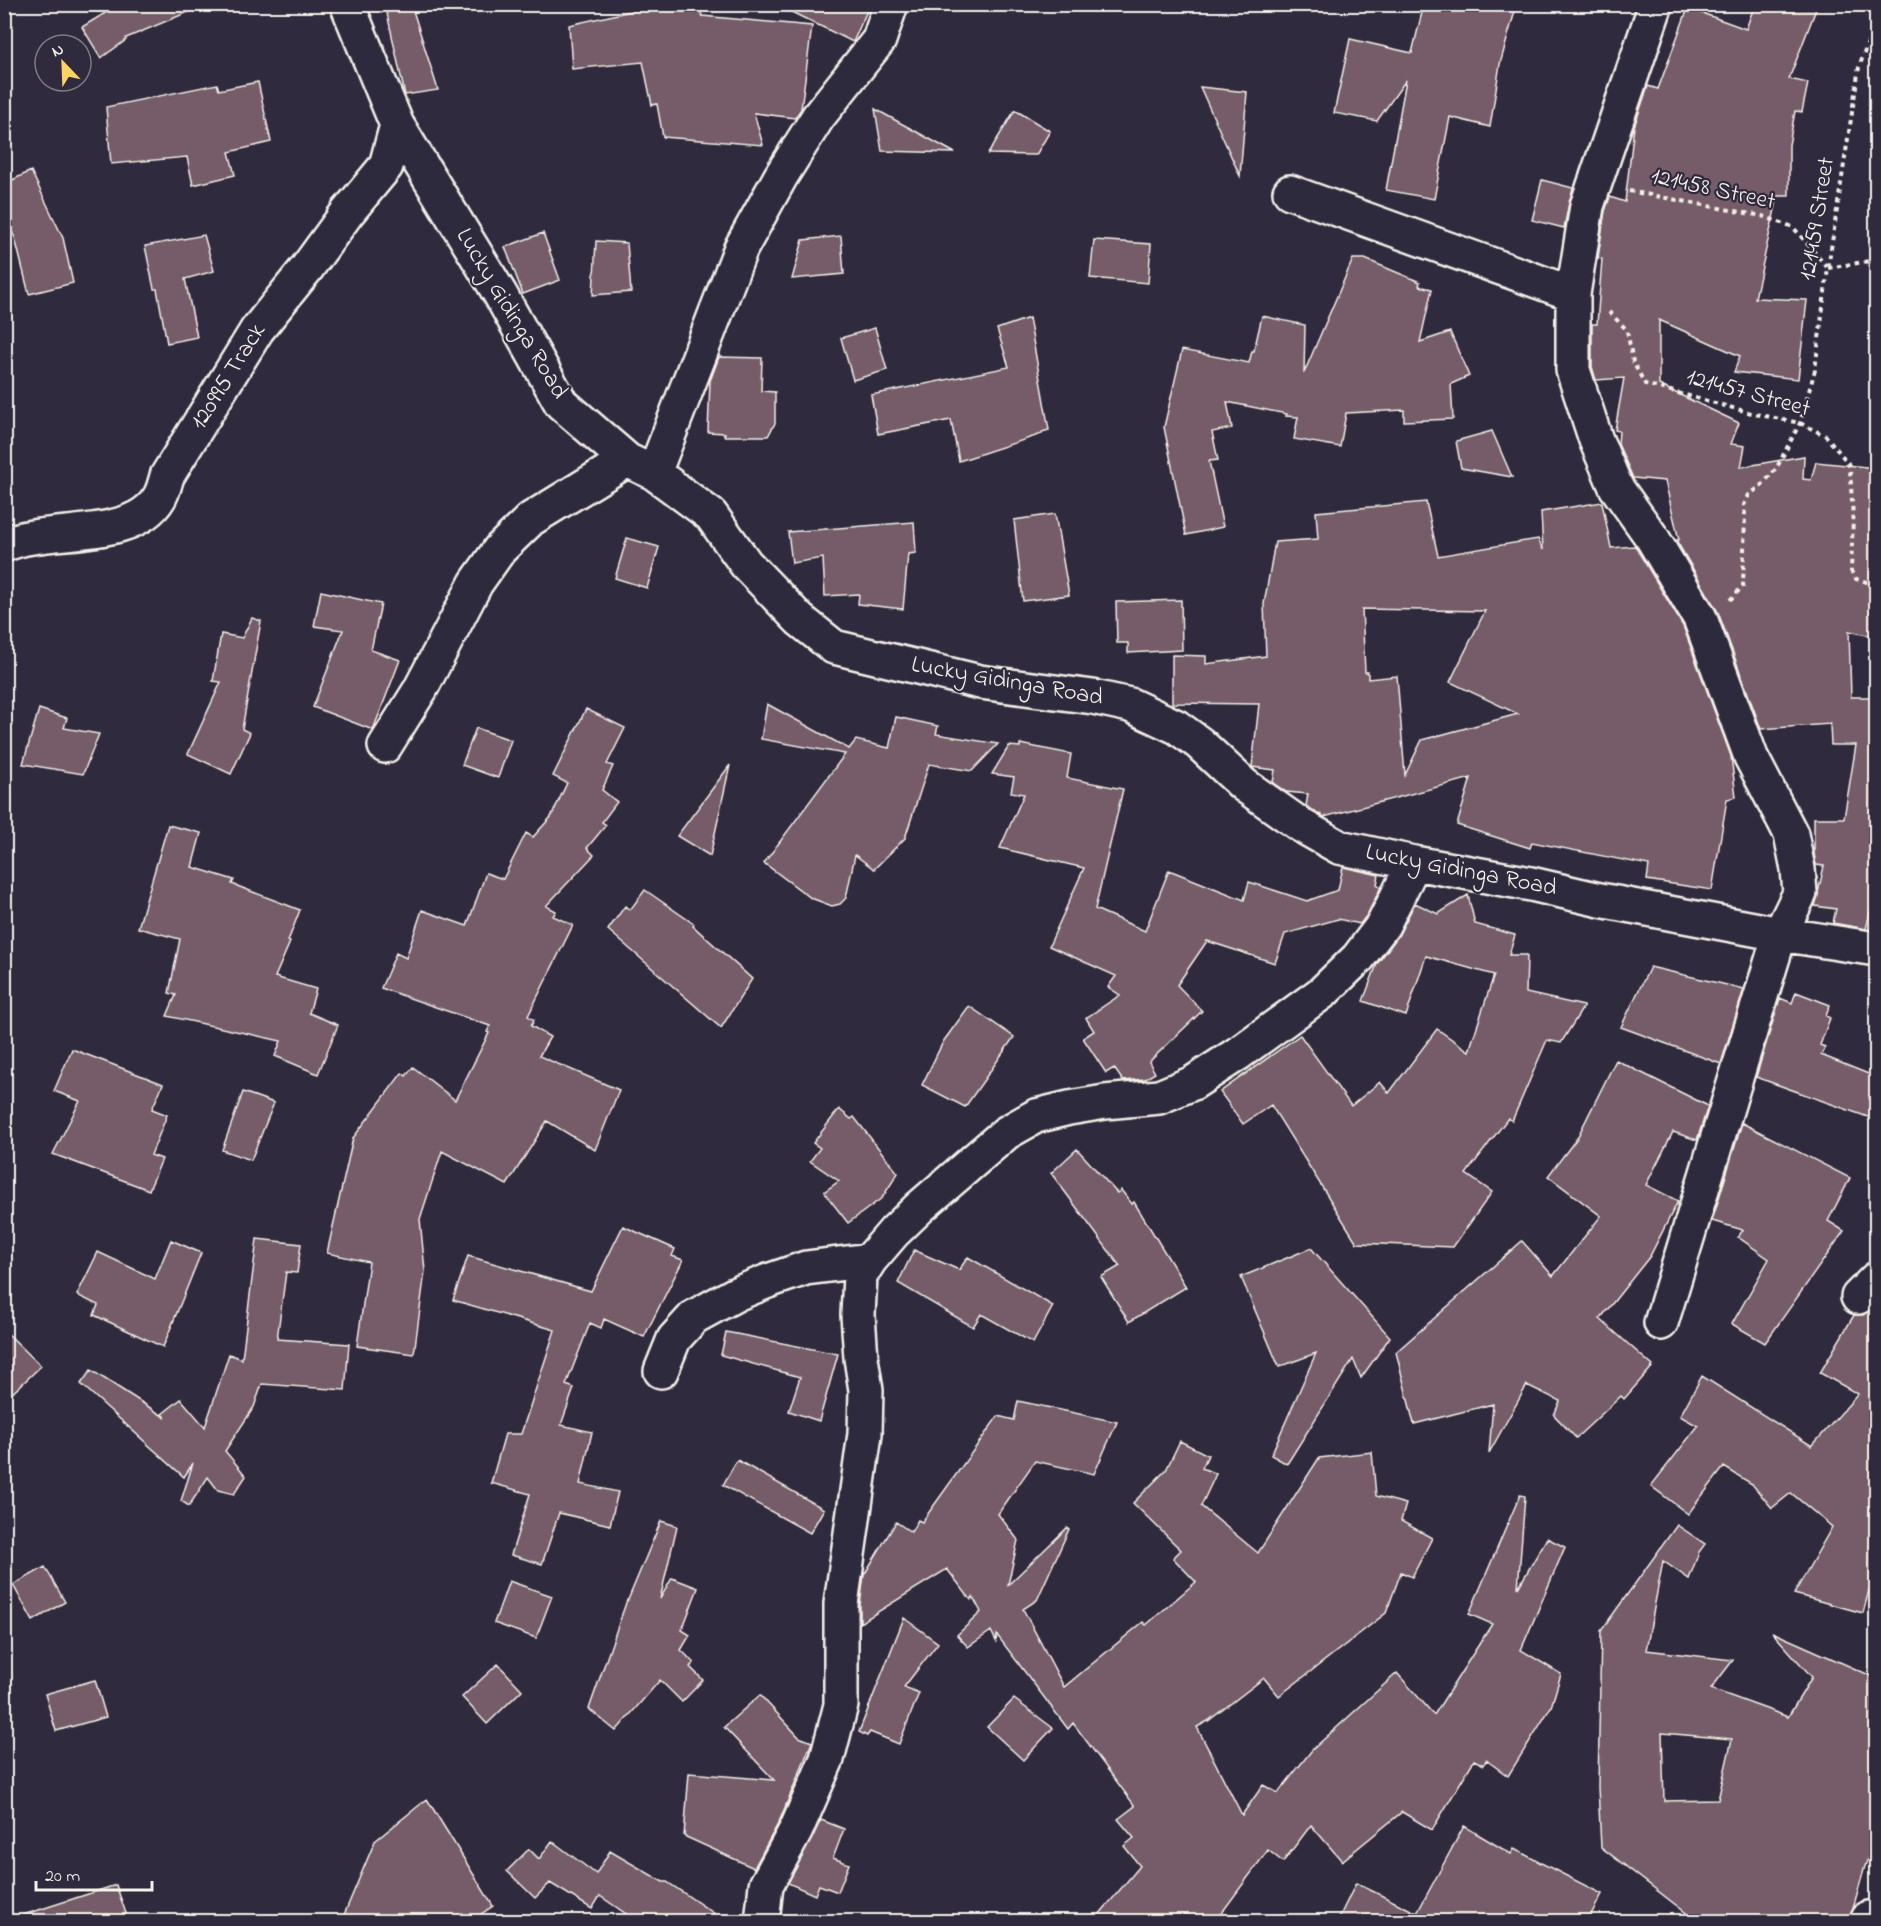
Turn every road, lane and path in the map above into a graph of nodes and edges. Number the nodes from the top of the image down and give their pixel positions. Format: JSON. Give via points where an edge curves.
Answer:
{"nodes":[{"id":1,"x":347,"y":4,"type":"edge"},
{"id":2,"x":891,"y":4,"type":"edge"},
{"id":3,"x":1656,"y":4,"type":"edge"},
{"id":4,"x":1876,"y":21,"type":"edge"},
{"id":5,"x":397,"y":125,"type":"junction"},
{"id":6,"x":1595,"y":185,"type":"junction"},
{"id":7,"x":1290,"y":192,"type":"dead end"},
{"id":8,"x":1876,"y":260,"type":"edge"},
{"id":9,"x":1828,"y":268,"type":"junction"},
{"id":10,"x":1573,"y":294,"type":"junction"},
{"id":11,"x":1800,"y":423,"type":"junction"},
{"id":12,"x":640,"y":466,"type":"junction"},
{"id":13,"x":4,"y":545,"type":"edge"},
{"id":14,"x":1876,"y":581,"type":"edge"},
{"id":15,"x":1700,"y":618,"type":"junction"},
{"id":16,"x":385,"y":746,"type":"dead end"},
{"id":17,"x":1414,"y":863,"type":"junction"},
{"id":18,"x":1780,"y":934,"type":"junction"},
{"id":19,"x":1876,"y":949,"type":"edge"},
{"id":20,"x":870,"y":1260,"type":"junction"},
{"id":21,"x":1661,"y":1323,"type":"dead end"},
{"id":22,"x":661,"y":1371,"type":"dead end"},
{"id":23,"x":762,"y":1922,"type":"edge"}],
"edges":[{"from":1,"to":5,"type":"street","name":"Lucky Gidinga Road"},
{"from":2,"to":12,"type":"street","via":[[879,40],[818,117],[741,248]]},
{"from":3,"to":6,"type":"street"},
{"from":4,"to":9,"type":"path","name":"121459 Street","via":[[1859,67]]},
{"from":5,"to":12,"type":"street","name":"Lucky Gidinga Road","via":[[561,403]]},
{"from":5,"to":13,"type":"street","name":"120995 Track","via":[[386,166],[256,330],[167,476],[160,498],[146,512],[102,530]]},
{"from":6,"to":9,"type":"path","name":"121458 Street","via":[[1762,216],[1793,227]]},
{"from":6,"to":10,"type":"street","via":[[1587,206]]},
{"from":7,"to":10,"type":"street"},
{"from":8,"to":9,"type":"path"},
{"from":9,"to":11,"type":"path","name":"121459 Street","via":[[1815,370]]},
{"from":10,"to":11,"type":"path","name":"121457 Street","via":[[1611,313],[1627,330],[1633,363],[1645,384]]},
{"from":10,"to":15,"type":"street","via":[[1573,370],[1596,440],[1616,487],[1653,539]]},
{"from":11,"to":14,"type":"path","name":"121457 Street","via":[[1826,436],[1848,463],[1853,517],[1851,571],[1856,579]]},
{"from":11,"to":15,"type":"path","name":"121459 Street","via":[[1776,469],[1744,505],[1743,586],[1728,601]]},
{"from":12,"to":16,"type":"street","via":[[531,519],[500,549],[476,583],[420,690]]},
{"from":12,"to":17,"type":"street","name":"Lucky Gidinga Road","via":[[711,515],[746,564],[800,620],[834,647],[980,682],[1130,705],[1199,742],[1244,785],[1339,847]]},
{"from":15,"to":18,"type":"street","via":[[1751,757],[1791,834],[1800,893]]},
{"from":17,"to":18,"type":"street","name":"Lucky Gidinga Road"},
{"from":17,"to":20,"type":"street","via":[[1383,925],[1358,958],[1323,992],[1193,1083],[1159,1097],[1105,1102],[1036,1116],[1006,1133],[920,1207]]},
{"from":18,"to":19,"type":"street","name":"Lucky Gidinga Road"},
{"from":18,"to":21,"type":"street"},
{"from":20,"to":22,"type":"street","via":[[806,1268],[736,1294],[694,1317],[674,1339]]},
{"from":20,"to":23,"type":"street","via":[[860,1276],[858,1315],[866,1390],[865,1434],[841,1604],[842,1705],[827,1759],[796,1830],[766,1884]]}]}
